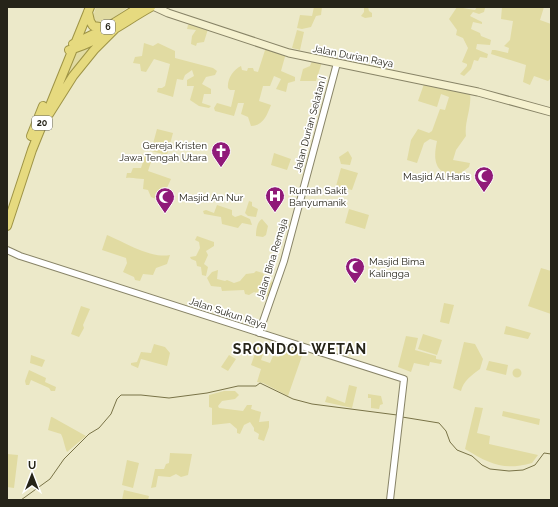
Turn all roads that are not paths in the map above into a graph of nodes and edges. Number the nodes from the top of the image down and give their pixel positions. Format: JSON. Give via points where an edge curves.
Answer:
{"nodes":[{"id":1,"x":139,"y":7,"type":"edge"},
{"id":2,"x":151,"y":7,"type":"edge"},
{"id":3,"x":155,"y":7,"type":"edge"},
{"id":4,"x":87,"y":8,"type":"edge"},
{"id":5,"x":106,"y":28,"type":"junction"},
{"id":6,"x":116,"y":28,"type":"junction"},
{"id":7,"x":70,"y":48,"type":"junction"},
{"id":8,"x":337,"y":63,"type":"junction"},
{"id":9,"x":551,"y":112,"type":"edge"},
{"id":10,"x":41,"y":124,"type":"junction"},
{"id":11,"x":303,"y":190,"type":"joint"},
{"id":12,"x":7,"y":206,"type":"edge"},
{"id":13,"x":7,"y":226,"type":"edge"},
{"id":14,"x":7,"y":250,"type":"edge"},
{"id":15,"x":259,"y":333,"type":"junction"},
{"id":16,"x":390,"y":500,"type":"edge"}],
"edges":[{"from":1,"to":5,"type":"highway","number":"6"},
{"from":2,"to":6,"type":"highway","number":"6"},
{"from":3,"to":8,"type":"main road","name":"Jalan Durian Raya","via":[[289,53]]},
{"from":4,"to":5,"type":"highway","via":[[93,26]]},
{"from":4,"to":7,"type":"highway","number":"20"},
{"from":5,"to":7,"type":"highway","number":"6"},
{"from":6,"to":7,"type":"highway"},
{"from":6,"to":10,"type":"highway","via":[[72,76]]},
{"from":7,"to":10,"type":"highway","number":"20"},
{"from":7,"to":12,"type":"highway","number":"20","via":[[36,122]]},
{"from":8,"to":9,"type":"main road","name":"Jalan Durian Raya","via":[[478,92]]},
{"from":8,"to":11,"type":"street","name":"Jalan Durian Selatan I"},
{"from":10,"to":13,"type":"highway","number":"20"},
{"from":11,"to":15,"type":"street","name":"Jalan Bina Remaja","via":[[284,261]]},
{"from":14,"to":15,"type":"street","name":"Jalan Sukun Raya"},
{"from":15,"to":16,"type":"street","name":"Jalan Sukun Raya","via":[[404,379]]}]}
